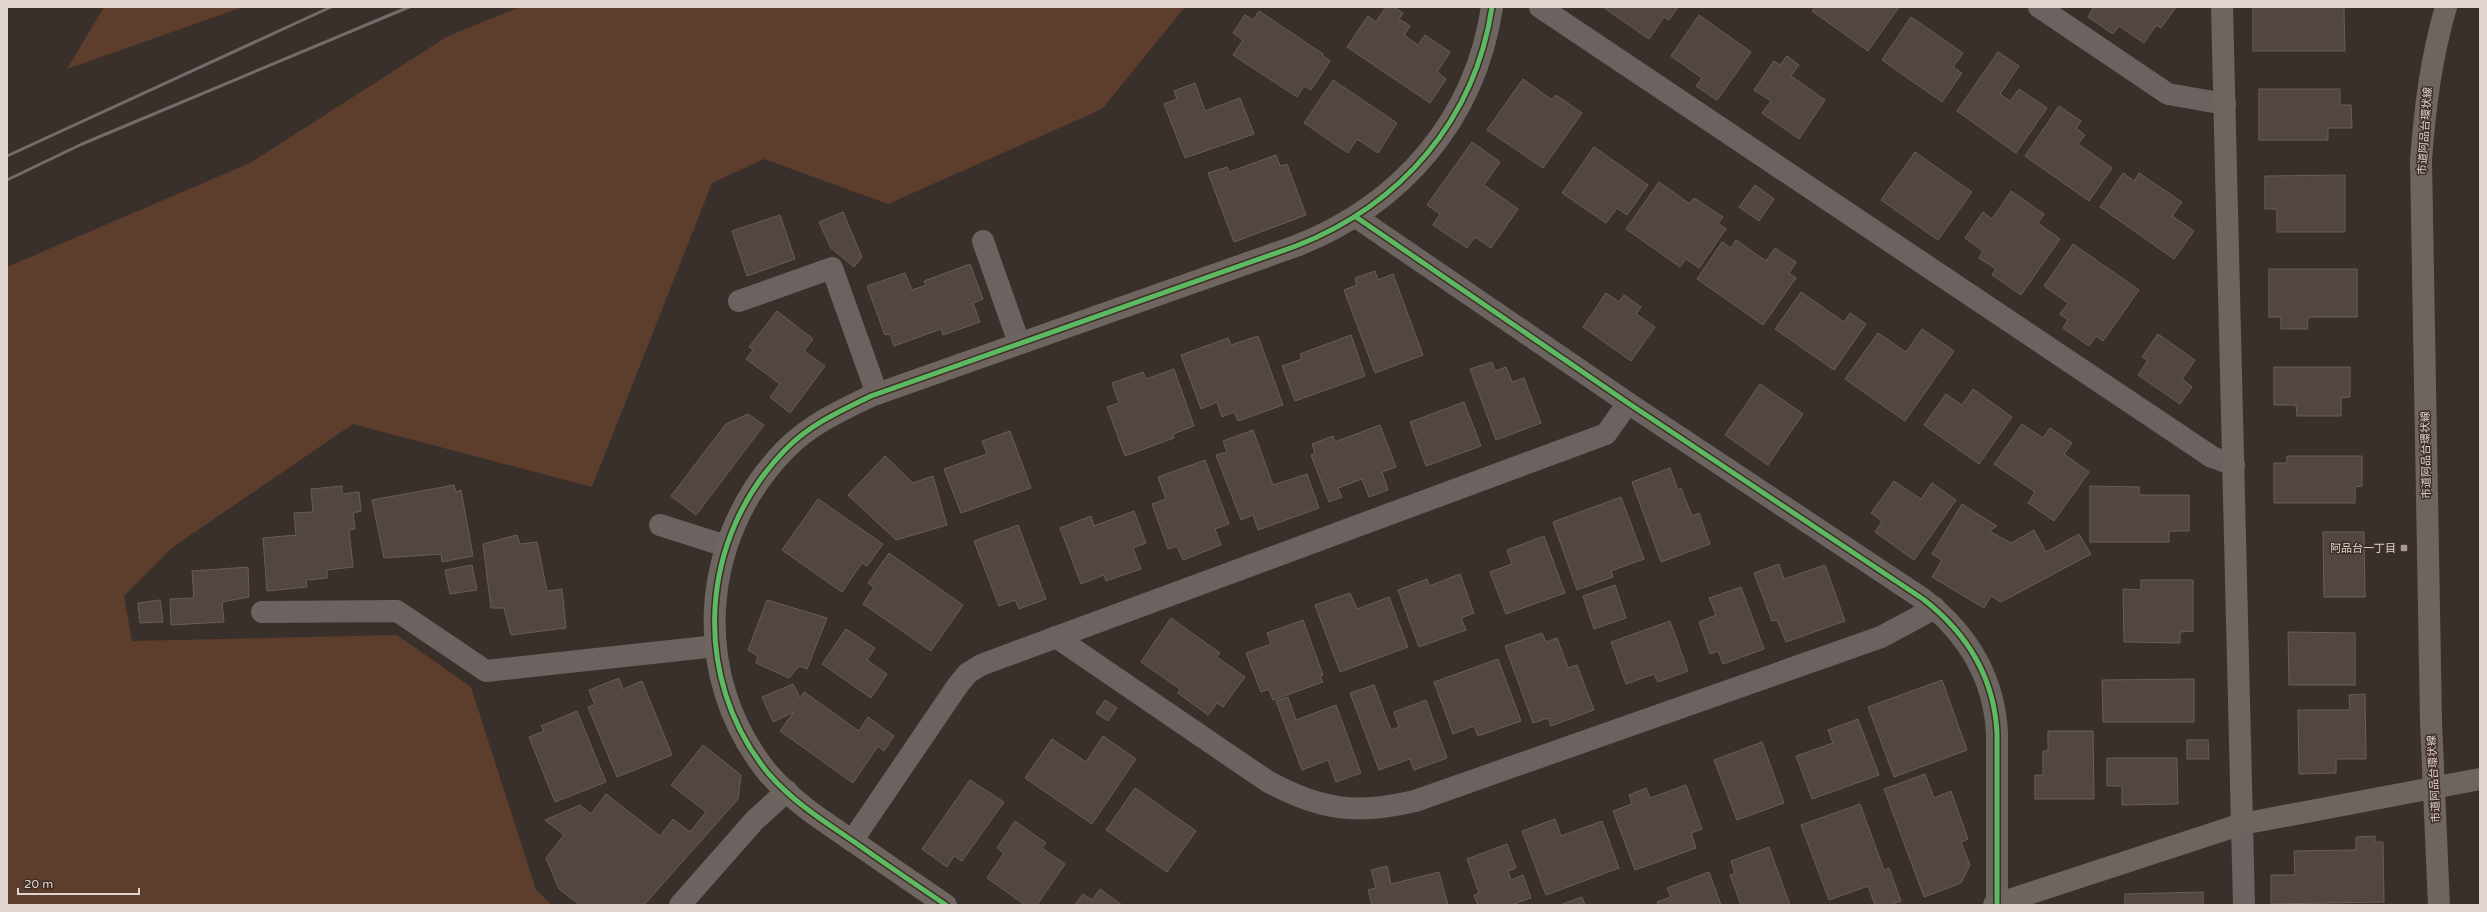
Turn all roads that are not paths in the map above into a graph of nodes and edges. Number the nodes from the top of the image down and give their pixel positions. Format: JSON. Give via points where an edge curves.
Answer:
{"nodes":[{"id":1,"x":1492,"y":7,"type":"edge"},
{"id":2,"x":1540,"y":7,"type":"edge"},
{"id":3,"x":2039,"y":7,"type":"edge"},
{"id":4,"x":2222,"y":7,"type":"edge"},
{"id":5,"x":2446,"y":7,"type":"edge"},
{"id":6,"x":2225,"y":104,"type":"junction"},
{"id":7,"x":1356,"y":217,"type":"junction"},
{"id":8,"x":983,"y":242,"type":"dead end"},
{"id":9,"x":739,"y":301,"type":"dead end"},
{"id":10,"x":1019,"y":343,"type":"junction"},
{"id":11,"x":877,"y":394,"type":"junction"},
{"id":12,"x":1628,"y":403,"type":"junction"},
{"id":13,"x":2234,"y":465,"type":"junction"},
{"id":14,"x":660,"y":524,"type":"dead end"},
{"id":15,"x":726,"y":546,"type":"junction"},
{"id":16,"x":1935,"y":608,"type":"junction"},
{"id":17,"x":262,"y":612,"type":"dead end"},
{"id":18,"x":1056,"y":636,"type":"junction"},
{"id":19,"x":716,"y":646,"type":"junction"},
{"id":20,"x":2480,"y":779,"type":"edge"},
{"id":21,"x":2435,"y":787,"type":"junction"},
{"id":22,"x":787,"y":791,"type":"junction"},
{"id":23,"x":2242,"y":824,"type":"junction"},
{"id":24,"x":852,"y":841,"type":"junction"},
{"id":25,"x":680,"y":905,"type":"edge"},
{"id":26,"x":946,"y":905,"type":"edge"},
{"id":27,"x":1996,"y":905,"type":"edge"},
{"id":28,"x":2244,"y":905,"type":"edge"},
{"id":29,"x":2439,"y":905,"type":"edge"}],
"edges":[{"from":1,"to":7,"type":"street","via":[[1478,63],[1459,107],[1446,128],[1433,148],[1408,175]]},
{"from":2,"to":13,"type":"street","via":[[1556,15],[2212,457]]},
{"from":3,"to":6,"type":"street","via":[[2168,94]]},
{"from":4,"to":6,"type":"street"},
{"from":5,"to":21,"type":"street","name":"市道阿品台環状線","via":[[2426,97],[2421,160],[2431,715]]},
{"from":6,"to":13,"type":"street"},
{"from":7,"to":10,"type":"street","via":[[1296,246]]},
{"from":7,"to":12,"type":"street"},
{"from":8,"to":10,"type":"street"},
{"from":9,"to":11,"type":"street","via":[[832,268]]},
{"from":10,"to":11,"type":"street"},
{"from":11,"to":15,"type":"street","via":[[825,418],[785,450],[753,489]]},
{"from":12,"to":16,"type":"street"},
{"from":12,"to":18,"type":"street","via":[[1606,434]]},
{"from":13,"to":23,"type":"street"},
{"from":14,"to":15,"type":"street"},
{"from":15,"to":19,"type":"street","via":[[716,582]]},
{"from":16,"to":18,"type":"street","via":[[1881,637],[1423,798],[1386,808],[1354,810],[1294,796],[1267,781]]},
{"from":16,"to":27,"type":"street","via":[[1973,651],[1986,676],[1994,704],[1997,733]]},
{"from":17,"to":19,"type":"street","via":[[398,611],[486,670]]},
{"from":18,"to":24,"type":"street","via":[[988,662],[968,673]]},
{"from":19,"to":22,"type":"street","via":[[722,683],[740,730],[768,773]]},
{"from":20,"to":21,"type":"street"},
{"from":21,"to":23,"type":"street"},
{"from":21,"to":29,"type":"street","name":"市道阿品台環状線"},
{"from":22,"to":24,"type":"street","via":[[805,809]]},
{"from":22,"to":25,"type":"street","via":[[755,820]]},
{"from":23,"to":27,"type":"street"},
{"from":23,"to":28,"type":"street"},
{"from":24,"to":26,"type":"street"}]}
